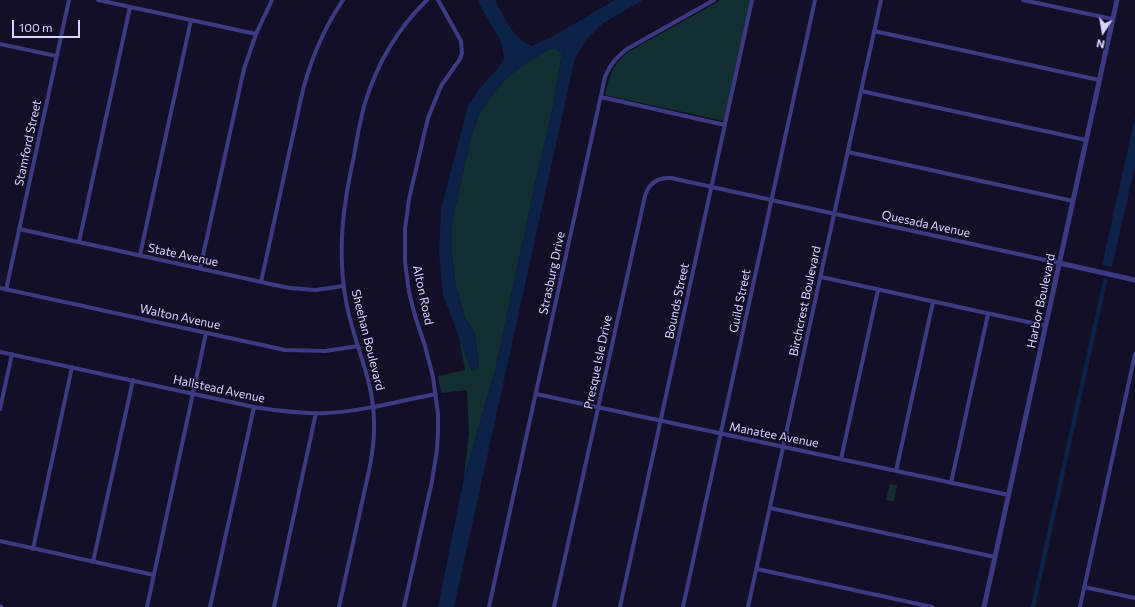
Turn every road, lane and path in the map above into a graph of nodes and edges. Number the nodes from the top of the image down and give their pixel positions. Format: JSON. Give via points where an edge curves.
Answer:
{"nodes":[{"id":1,"x":69,"y":0,"type":"edge"},
{"id":2,"x":98,"y":0,"type":"edge"},
{"id":3,"x":272,"y":0,"type":"edge"},
{"id":4,"x":343,"y":0,"type":"edge"},
{"id":5,"x":427,"y":0,"type":"edge"},
{"id":6,"x":438,"y":0,"type":"edge"},
{"id":7,"x":714,"y":0,"type":"edge"},
{"id":8,"x":752,"y":0,"type":"edge"},
{"id":9,"x":816,"y":0,"type":"edge"},
{"id":10,"x":881,"y":0,"type":"edge"},
{"id":11,"x":1023,"y":0,"type":"edge"},
{"id":12,"x":1117,"y":0,"type":"edge"},
{"id":13,"x":130,"y":7,"type":"junction"},
{"id":14,"x":1112,"y":19,"type":"junction"},
{"id":15,"x":191,"y":20,"type":"junction"},
{"id":16,"x":874,"y":31,"type":"junction"},
{"id":17,"x":256,"y":34,"type":"junction"},
{"id":18,"x":0,"y":44,"type":"edge"},
{"id":19,"x":56,"y":56,"type":"junction"},
{"id":20,"x":1099,"y":80,"type":"junction"},
{"id":21,"x":861,"y":91,"type":"junction"},
{"id":22,"x":601,"y":97,"type":"junction"},
{"id":23,"x":725,"y":125,"type":"junction"},
{"id":24,"x":1086,"y":140,"type":"junction"},
{"id":25,"x":848,"y":152,"type":"junction"},
{"id":26,"x":712,"y":187,"type":"junction"},
{"id":27,"x":772,"y":200,"type":"junction"},
{"id":28,"x":1073,"y":201,"type":"junction"},
{"id":29,"x":835,"y":214,"type":"junction"},
{"id":30,"x":19,"y":229,"type":"junction"},
{"id":31,"x":80,"y":242,"type":"junction"},
{"id":32,"x":140,"y":255,"type":"junction"},
{"id":33,"x":1059,"y":263,"type":"junction"},
{"id":34,"x":200,"y":269,"type":"junction"},
{"id":35,"x":821,"y":277,"type":"junction"},
{"id":36,"x":1135,"y":280,"type":"edge"},
{"id":37,"x":261,"y":282,"type":"junction"},
{"id":38,"x":344,"y":286,"type":"junction"},
{"id":39,"x":0,"y":288,"type":"edge"},
{"id":40,"x":6,"y":290,"type":"junction"},
{"id":41,"x":878,"y":290,"type":"junction"},
{"id":42,"x":933,"y":302,"type":"junction"},
{"id":43,"x":988,"y":314,"type":"junction"},
{"id":44,"x":1046,"y":326,"type":"junction"},
{"id":45,"x":206,"y":333,"type":"junction"},
{"id":46,"x":358,"y":346,"type":"junction"},
{"id":47,"x":0,"y":352,"type":"edge"},
{"id":48,"x":12,"y":354,"type":"junction"},
{"id":49,"x":1135,"y":354,"type":"edge"},
{"id":50,"x":72,"y":367,"type":"junction"},
{"id":51,"x":133,"y":380,"type":"junction"},
{"id":52,"x":193,"y":394,"type":"junction"},
{"id":53,"x":436,"y":394,"type":"junction"},
{"id":54,"x":536,"y":394,"type":"junction"},
{"id":55,"x":373,"y":406,"type":"junction"},
{"id":56,"x":254,"y":407,"type":"junction"},
{"id":57,"x":598,"y":408,"type":"junction"},
{"id":58,"x":0,"y":409,"type":"edge"},
{"id":59,"x":316,"y":414,"type":"junction"},
{"id":60,"x":660,"y":422,"type":"junction"},
{"id":61,"x":721,"y":435,"type":"junction"},
{"id":62,"x":784,"y":447,"type":"junction"},
{"id":63,"x":841,"y":459,"type":"junction"},
{"id":64,"x":896,"y":471,"type":"junction"},
{"id":65,"x":951,"y":483,"type":"junction"},
{"id":66,"x":1009,"y":496,"type":"junction"},
{"id":67,"x":770,"y":508,"type":"junction"},
{"id":68,"x":0,"y":541,"type":"edge"},
{"id":69,"x":33,"y":549,"type":"junction"},
{"id":70,"x":995,"y":557,"type":"junction"},
{"id":71,"x":94,"y":562,"type":"junction"},
{"id":72,"x":757,"y":569,"type":"junction"},
{"id":73,"x":154,"y":575,"type":"junction"},
{"id":74,"x":1084,"y":587,"type":"junction"},
{"id":75,"x":1135,"y":598,"type":"edge"},
{"id":76,"x":147,"y":607,"type":"edge"},
{"id":77,"x":210,"y":607,"type":"edge"},
{"id":78,"x":274,"y":607,"type":"edge"},
{"id":79,"x":339,"y":607,"type":"edge"},
{"id":80,"x":404,"y":607,"type":"edge"},
{"id":81,"x":489,"y":607,"type":"edge"},
{"id":82,"x":554,"y":607,"type":"edge"},
{"id":83,"x":620,"y":607,"type":"edge"},
{"id":84,"x":683,"y":607,"type":"edge"},
{"id":85,"x":748,"y":607,"type":"edge"},
{"id":86,"x":932,"y":607,"type":"edge"},
{"id":87,"x":984,"y":607,"type":"edge"},
{"id":88,"x":1080,"y":607,"type":"edge"}],
"edges":[{"from":1,"to":19,"type":"street","name":"Stamford Street"},
{"from":2,"to":13,"type":"street"},
{"from":3,"to":17,"type":"street"},
{"from":4,"to":37,"type":"street","via":[[324,34],[304,84]]},
{"from":5,"to":38,"type":"street","name":"Sheehan Boulevard","via":[[409,19],[391,45],[376,73],[365,103],[343,208],[341,246]]},
{"from":6,"to":53,"type":"street","name":"Alton Road","via":[[461,41],[462,53],[441,86],[428,118],[405,228],[405,262],[409,292],[429,359]]},
{"from":7,"to":22,"type":"street","name":"Strasburg Drive","via":[[618,56],[608,70]]},
{"from":8,"to":23,"type":"street","name":"Bounds Street"},
{"from":9,"to":27,"type":"street","name":"Guild Street"},
{"from":10,"to":16,"type":"street","name":"Birchcrest Boulevard"},
{"from":11,"to":14,"type":"street"},
{"from":12,"to":14,"type":"street","name":"Harbor Boulevard"},
{"from":13,"to":15,"type":"street"},
{"from":13,"to":31,"type":"street"},
{"from":14,"to":20,"type":"street","name":"Harbor Boulevard"},
{"from":15,"to":17,"type":"street"},
{"from":15,"to":32,"type":"street"},
{"from":16,"to":20,"type":"street"},
{"from":16,"to":21,"type":"street","name":"Birchcrest Boulevard"},
{"from":17,"to":34,"type":"street","via":[[241,82]]},
{"from":18,"to":19,"type":"street"},
{"from":19,"to":30,"type":"street","name":"Stamford Street"},
{"from":20,"to":24,"type":"street","name":"Harbor Boulevard"},
{"from":21,"to":24,"type":"street"},
{"from":21,"to":25,"type":"street","name":"Birchcrest Boulevard"},
{"from":22,"to":23,"type":"street"},
{"from":22,"to":54,"type":"street","name":"Strasburg Drive"},
{"from":23,"to":26,"type":"street","name":"Bounds Street"},
{"from":24,"to":28,"type":"street","name":"Harbor Boulevard"},
{"from":25,"to":28,"type":"street"},
{"from":25,"to":29,"type":"street","name":"Birchcrest Boulevard"},
{"from":26,"to":27,"type":"street","name":"Quesada Avenue"},
{"from":26,"to":57,"type":"street","name":"Presque Isle Drive","via":[[666,178],[655,181],[647,190]]},
{"from":26,"to":60,"type":"street","name":"Bounds Street"},
{"from":27,"to":29,"type":"street","name":"Quesada Avenue"},
{"from":27,"to":61,"type":"street","name":"Guild Street"},
{"from":28,"to":33,"type":"street","name":"Harbor Boulevard"},
{"from":29,"to":33,"type":"street","name":"Quesada Avenue"},
{"from":29,"to":35,"type":"street","name":"Birchcrest Boulevard"},
{"from":30,"to":31,"type":"street","name":"State Avenue"},
{"from":30,"to":40,"type":"street","name":"Stamford Street"},
{"from":31,"to":32,"type":"street","name":"State Avenue"},
{"from":32,"to":34,"type":"street","name":"State Avenue"},
{"from":33,"to":36,"type":"street","name":"Quesada Avenue"},
{"from":33,"to":44,"type":"street","name":"Harbor Boulevard"},
{"from":34,"to":37,"type":"street","name":"State Avenue"},
{"from":35,"to":41,"type":"street"},
{"from":35,"to":62,"type":"street","name":"Birchcrest Boulevard"},
{"from":37,"to":38,"type":"street","name":"State Avenue","via":[[305,290]]},
{"from":38,"to":46,"type":"street","name":"Sheehan Boulevard","via":[[349,318]]},
{"from":39,"to":40,"type":"street","name":"Walton Avenue"},
{"from":40,"to":45,"type":"street","name":"Walton Avenue"},
{"from":41,"to":42,"type":"street"},
{"from":41,"to":63,"type":"street"},
{"from":42,"to":43,"type":"street"},
{"from":42,"to":64,"type":"street"},
{"from":43,"to":44,"type":"street"},
{"from":43,"to":65,"type":"street"},
{"from":44,"to":66,"type":"street","name":"Harbor Boulevard"},
{"from":45,"to":46,"type":"street","name":"Walton Avenue","via":[[295,351],[325,351]]},
{"from":45,"to":52,"type":"street"},
{"from":46,"to":55,"type":"street","name":"Sheehan Boulevard","via":[[368,376]]},
{"from":47,"to":48,"type":"street","name":"Hallstead Avenue"},
{"from":48,"to":50,"type":"street","name":"Hallstead Avenue"},
{"from":48,"to":58,"type":"street"},
{"from":49,"to":74,"type":"street"},
{"from":50,"to":51,"type":"street","name":"Hallstead Avenue"},
{"from":50,"to":69,"type":"street"},
{"from":51,"to":52,"type":"street","name":"Hallstead Avenue"},
{"from":51,"to":71,"type":"street"},
{"from":52,"to":56,"type":"street","name":"Hallstead Avenue"},
{"from":52,"to":73,"type":"street"},
{"from":53,"to":55,"type":"street","name":"Hallstead Avenue"},
{"from":53,"to":80,"type":"street","name":"Alton Road","via":[[438,432],[435,468]]},
{"from":54,"to":57,"type":"street","name":"Manatee Avenue"},
{"from":54,"to":81,"type":"street","name":"Strasburg Drive"},
{"from":55,"to":59,"type":"street","name":"Hallstead Avenue"},
{"from":55,"to":79,"type":"street","name":"Sheehan Boulevard","via":[[374,434],[371,461]]},
{"from":56,"to":59,"type":"street","name":"Hallstead Avenue"},
{"from":56,"to":77,"type":"street"},
{"from":57,"to":60,"type":"street","name":"Manatee Avenue"},
{"from":57,"to":82,"type":"street","name":"Presque Isle Drive"},
{"from":59,"to":78,"type":"street"},
{"from":60,"to":61,"type":"street","name":"Manatee Avenue"},
{"from":60,"to":83,"type":"street","name":"Bounds Street"},
{"from":61,"to":62,"type":"street","name":"Manatee Avenue"},
{"from":61,"to":84,"type":"street","name":"Guild Street"},
{"from":62,"to":63,"type":"street","name":"Manatee Avenue"},
{"from":62,"to":67,"type":"street","name":"Birchcrest Boulevard"},
{"from":63,"to":64,"type":"street","name":"Manatee Avenue"},
{"from":64,"to":65,"type":"street","name":"Manatee Avenue"},
{"from":65,"to":66,"type":"street","name":"Manatee Avenue"},
{"from":66,"to":70,"type":"street","name":"Harbor Boulevard"},
{"from":67,"to":70,"type":"street"},
{"from":67,"to":72,"type":"street","name":"Birchcrest Boulevard"},
{"from":68,"to":69,"type":"street"},
{"from":69,"to":71,"type":"street"},
{"from":70,"to":87,"type":"street","name":"Harbor Boulevard"},
{"from":71,"to":73,"type":"street"},
{"from":72,"to":85,"type":"street","name":"Birchcrest Boulevard"},
{"from":72,"to":86,"type":"street"},
{"from":73,"to":76,"type":"street"},
{"from":74,"to":75,"type":"street"},
{"from":74,"to":88,"type":"street"}]}
